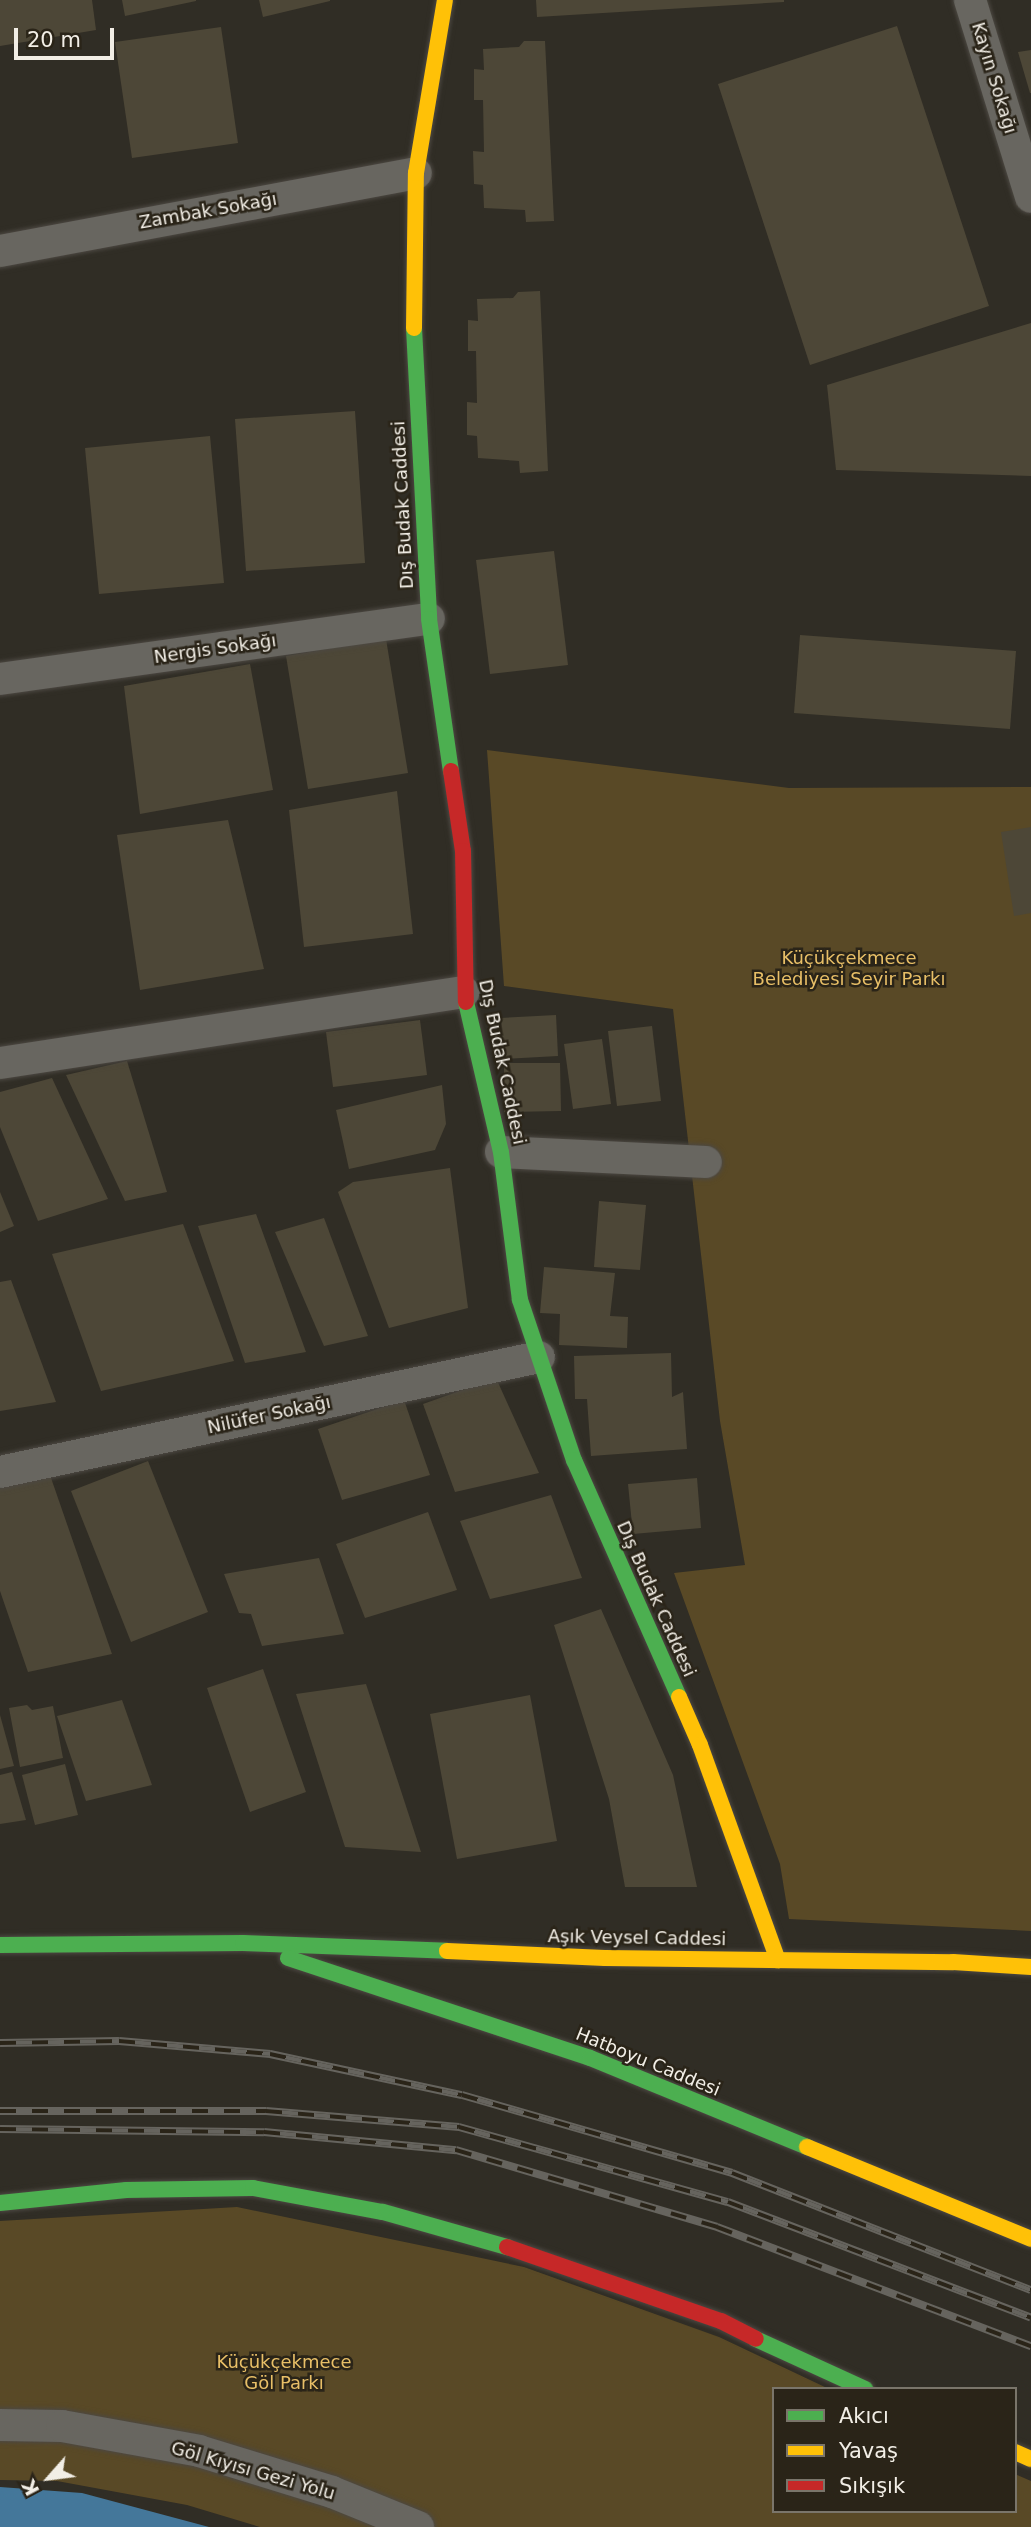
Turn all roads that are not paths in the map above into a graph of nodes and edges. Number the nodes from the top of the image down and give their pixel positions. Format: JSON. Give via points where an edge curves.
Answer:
{"nodes":[{"id":1,"x":445,"y":0,"type":"edge"},
{"id":2,"x":970,"y":0,"type":"edge"},
{"id":3,"x":416,"y":173,"type":"junction"},
{"id":4,"x":1031,"y":197,"type":"edge"},
{"id":5,"x":0,"y":251,"type":"edge"},
{"id":6,"x":429,"y":619,"type":"junction"},
{"id":7,"x":0,"y":679,"type":"edge"},
{"id":8,"x":464,"y":992,"type":"junction"},
{"id":9,"x":0,"y":1063,"type":"edge"},
{"id":10,"x":501,"y":1152,"type":"junction"},
{"id":11,"x":706,"y":1162,"type":"dead end"},
{"id":12,"x":539,"y":1357,"type":"junction"},
{"id":13,"x":0,"y":1472,"type":"edge"},
{"id":14,"x":243,"y":1943,"type":"junction"},
{"id":15,"x":0,"y":1945,"type":"edge"},
{"id":16,"x":778,"y":1960,"type":"junction"},
{"id":17,"x":1031,"y":1967,"type":"edge"},
{"id":18,"x":0,"y":2203,"type":"edge"},
{"id":19,"x":1031,"y":2239,"type":"edge"},
{"id":20,"x":860,"y":2387,"type":"edge"},
{"id":21,"x":0,"y":2426,"type":"edge"},
{"id":22,"x":418,"y":2527,"type":"edge"}],
"edges":[{"from":1,"to":3,"type":"street","name":"Dış Budak Caddesi"},
{"from":2,"to":4,"type":"street","name":"Kayın Sokağı"},
{"from":3,"to":5,"type":"street","name":"Zambak Sokağı"},
{"from":3,"to":6,"type":"street","name":"Dış Budak Caddesi","via":[[414,368]]},
{"from":6,"to":7,"type":"street","name":"Nergis Sokağı"},
{"from":6,"to":8,"type":"street","name":"Dış Budak Caddesi","via":[[463,851]]},
{"from":8,"to":9,"type":"street"},
{"from":8,"to":10,"type":"street","name":"Dış Budak Caddesi"},
{"from":10,"to":11,"type":"street"},
{"from":10,"to":12,"type":"street","name":"Dış Budak Caddesi","via":[[520,1300]]},
{"from":12,"to":13,"type":"street","name":"Nilüfer Sokağı"},
{"from":12,"to":16,"type":"street","name":"Dış Budak Caddesi","via":[[574,1460],[700,1745]]},
{"from":14,"to":15,"type":"street","name":"Aşık Veysel Caddesi"},
{"from":14,"to":16,"type":"street","name":"Aşık Veysel Caddesi"},
{"from":14,"to":19,"type":"street","name":"Hatboyu Caddesi","via":[[590,2058]]},
{"from":16,"to":17,"type":"street","name":"Aşık Veysel Caddesi"},
{"from":18,"to":20,"type":"street","via":[[126,2190],[253,2188],[383,2211],[535,2255],[721,2321]]},
{"from":21,"to":22,"type":"street","name":"Göl Kıyısı Gezi Yolu","via":[[62,2426],[199,2452],[332,2492]]}]}
